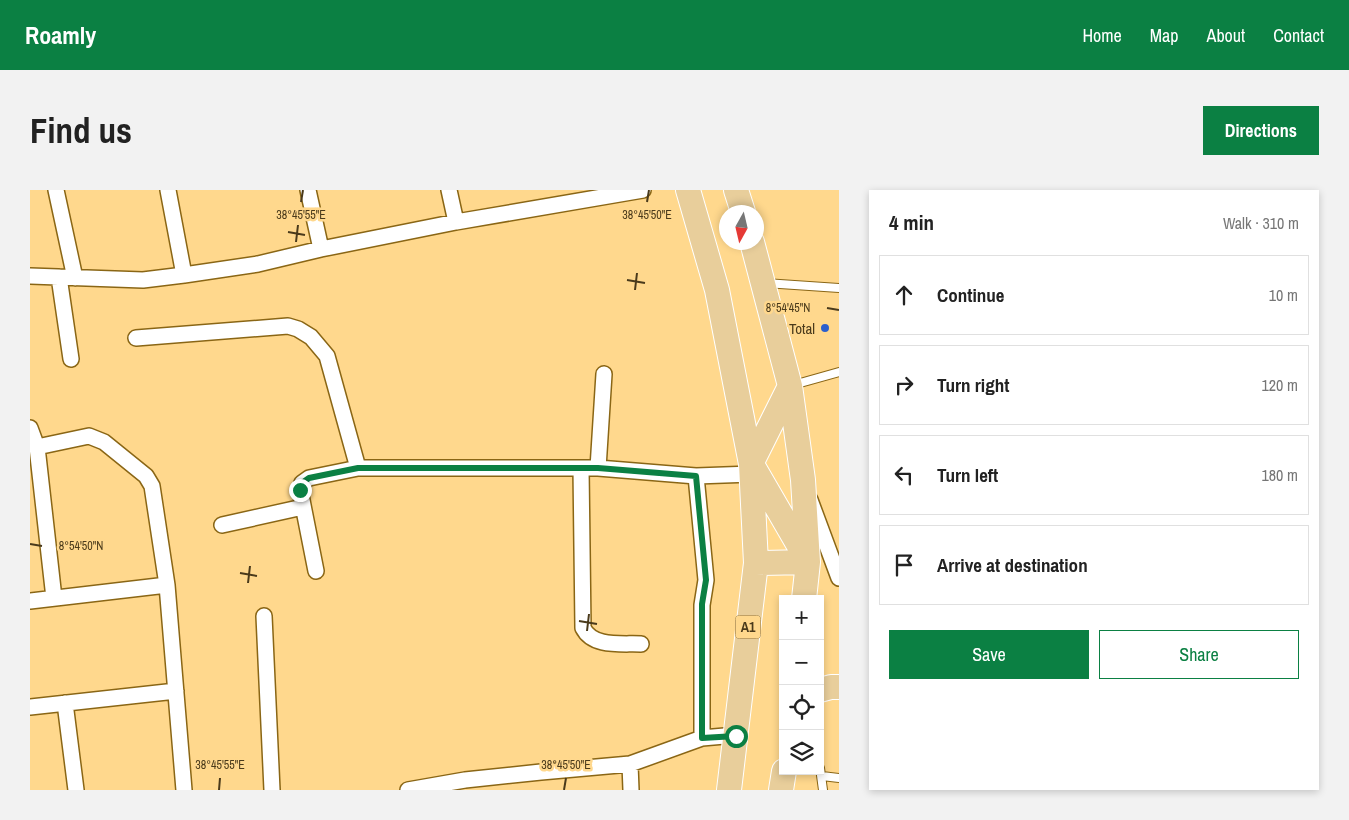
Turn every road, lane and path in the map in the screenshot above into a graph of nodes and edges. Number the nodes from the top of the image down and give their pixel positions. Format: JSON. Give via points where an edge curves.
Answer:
{"nodes":[{"id":1,"x":56,"y":190,"type":"edge"},
{"id":2,"x":168,"y":190,"type":"edge"},
{"id":3,"x":308,"y":190,"type":"edge"},
{"id":4,"x":449,"y":190,"type":"edge"},
{"id":5,"x":643,"y":190,"type":"edge"},
{"id":6,"x":688,"y":190,"type":"edge"},
{"id":7,"x":736,"y":190,"type":"edge"},
{"id":8,"x":741,"y":205,"type":"edge"},
{"id":9,"x":456,"y":222,"type":"junction"},
{"id":10,"x":321,"y":249,"type":"junction"},
{"id":11,"x":754,"y":250,"type":"edge"},
{"id":12,"x":184,"y":275,"type":"junction"},
{"id":13,"x":30,"y":276,"type":"edge"},
{"id":14,"x":59,"y":277,"type":"junction"},
{"id":15,"x":74,"y":278,"type":"junction"},
{"id":16,"x":763,"y":282,"type":"junction"},
{"id":17,"x":839,"y":288,"type":"edge"},
{"id":18,"x":136,"y":338,"type":"dead end"},
{"id":19,"x":71,"y":359,"type":"dead end"},
{"id":20,"x":839,"y":372,"type":"edge"},
{"id":21,"x":604,"y":374,"type":"dead end"},
{"id":22,"x":790,"y":386,"type":"junction"},
{"id":23,"x":30,"y":428,"type":"edge"},
{"id":24,"x":37,"y":447,"type":"junction"},
{"id":25,"x":358,"y":468,"type":"junction"},
{"id":26,"x":581,"y":468,"type":"junction"},
{"id":27,"x":598,"y":468,"type":"junction"},
{"id":28,"x":752,"y":469,"type":"junction"},
{"id":29,"x":696,"y":476,"type":"junction"},
{"id":30,"x":803,"y":480,"type":"junction"},
{"id":31,"x":303,"y":507,"type":"junction"},
{"id":32,"x":222,"y":525,"type":"dead end"},
{"id":33,"x":808,"y":562,"type":"junction"},
{"id":34,"x":756,"y":563,"type":"junction"},
{"id":35,"x":316,"y":571,"type":"dead end"},
{"id":36,"x":839,"y":578,"type":"edge"},
{"id":37,"x":167,"y":585,"type":"junction"},
{"id":38,"x":804,"y":595,"type":"edge"},
{"id":39,"x":54,"y":598,"type":"junction"},
{"id":40,"x":30,"y":601,"type":"edge"},
{"id":41,"x":264,"y":616,"type":"dead end"},
{"id":42,"x":641,"y":644,"type":"dead end"},
{"id":43,"x":839,"y":687,"type":"edge"},
{"id":44,"x":824,"y":689,"type":"edge"},
{"id":45,"x":176,"y":691,"type":"junction"},
{"id":46,"x":66,"y":703,"type":"junction"},
{"id":47,"x":30,"y":707,"type":"edge"},
{"id":48,"x":736,"y":736,"type":"junction"},
{"id":49,"x":702,"y":738,"type":"junction"},
{"id":50,"x":630,"y":764,"type":"junction"},
{"id":51,"x":824,"y":773,"type":"edge"},
{"id":52,"x":783,"y":775,"type":"edge"},
{"id":53,"x":821,"y":775,"type":"edge"},
{"id":54,"x":839,"y":778,"type":"edge"},
{"id":55,"x":76,"y":790,"type":"edge"},
{"id":56,"x":184,"y":790,"type":"edge"},
{"id":57,"x":272,"y":790,"type":"edge"},
{"id":58,"x":408,"y":790,"type":"edge"},
{"id":59,"x":631,"y":790,"type":"edge"},
{"id":60,"x":729,"y":790,"type":"edge"},
{"id":61,"x":781,"y":790,"type":"edge"},
{"id":62,"x":823,"y":790,"type":"edge"}],
"edges":[{"from":1,"to":15,"type":"street"},
{"from":2,"to":12,"type":"street"},
{"from":3,"to":10,"type":"street"},
{"from":4,"to":9,"type":"street"},
{"from":5,"to":9,"type":"street"},
{"from":6,"to":28,"type":"main road","number":"A1","via":[[717,290]]},
{"from":7,"to":8,"type":"main road"},
{"from":9,"to":10,"type":"street"},
{"from":10,"to":12,"type":"street","via":[[258,264]]},
{"from":11,"to":16,"type":"main road"},
{"from":12,"to":15,"type":"street","via":[[143,280]]},
{"from":13,"to":14,"type":"street"},
{"from":14,"to":15,"type":"street"},
{"from":14,"to":19,"type":"street"},
{"from":16,"to":17,"type":"lane"},
{"from":16,"to":22,"type":"main road"},
{"from":18,"to":25,"type":"street","via":[[288,326],[298,329],[311,337],[326,356]]},
{"from":20,"to":22,"type":"lane"},
{"from":21,"to":27,"type":"street"},
{"from":22,"to":28,"type":"main road","number":"A1"},
{"from":22,"to":30,"type":"main road"},
{"from":23,"to":24,"type":"street"},
{"from":24,"to":37,"type":"street","via":[[89,436],[104,442],[146,476],[152,486]]},
{"from":24,"to":39,"type":"street"},
{"from":25,"to":26,"type":"street"},
{"from":25,"to":31,"type":"street","via":[[309,478],[302,483],[300,490]]},
{"from":26,"to":27,"type":"street"},
{"from":26,"to":42,"type":"street","via":[[583,628],[587,636],[596,641]]},
{"from":27,"to":29,"type":"street"},
{"from":28,"to":29,"type":"street"},
{"from":28,"to":33,"type":"main road","number":"A1"},
{"from":28,"to":34,"type":"main road","number":"A1"},
{"from":29,"to":49,"type":"street","via":[[706,580],[702,604]]},
{"from":30,"to":33,"type":"main road"},
{"from":30,"to":36,"type":"street"},
{"from":31,"to":32,"type":"street"},
{"from":31,"to":35,"type":"street"},
{"from":33,"to":34,"type":"main road"},
{"from":33,"to":38,"type":"main road"},
{"from":34,"to":48,"type":"main road","number":"A1"},
{"from":37,"to":39,"type":"street"},
{"from":37,"to":45,"type":"street"},
{"from":39,"to":40,"type":"street"},
{"from":41,"to":57,"type":"street"},
{"from":43,"to":44,"type":"main road"},
{"from":45,"to":46,"type":"street"},
{"from":45,"to":56,"type":"street"},
{"from":46,"to":47,"type":"street"},
{"from":46,"to":55,"type":"street"},
{"from":48,"to":49,"type":"street"},
{"from":48,"to":60,"type":"main road","number":"A1"},
{"from":49,"to":50,"type":"street"},
{"from":50,"to":58,"type":"street","via":[[475,779]]},
{"from":50,"to":59,"type":"street"},
{"from":51,"to":54,"type":"lane"},
{"from":52,"to":61,"type":"main road"},
{"from":53,"to":62,"type":"lane"}]}
